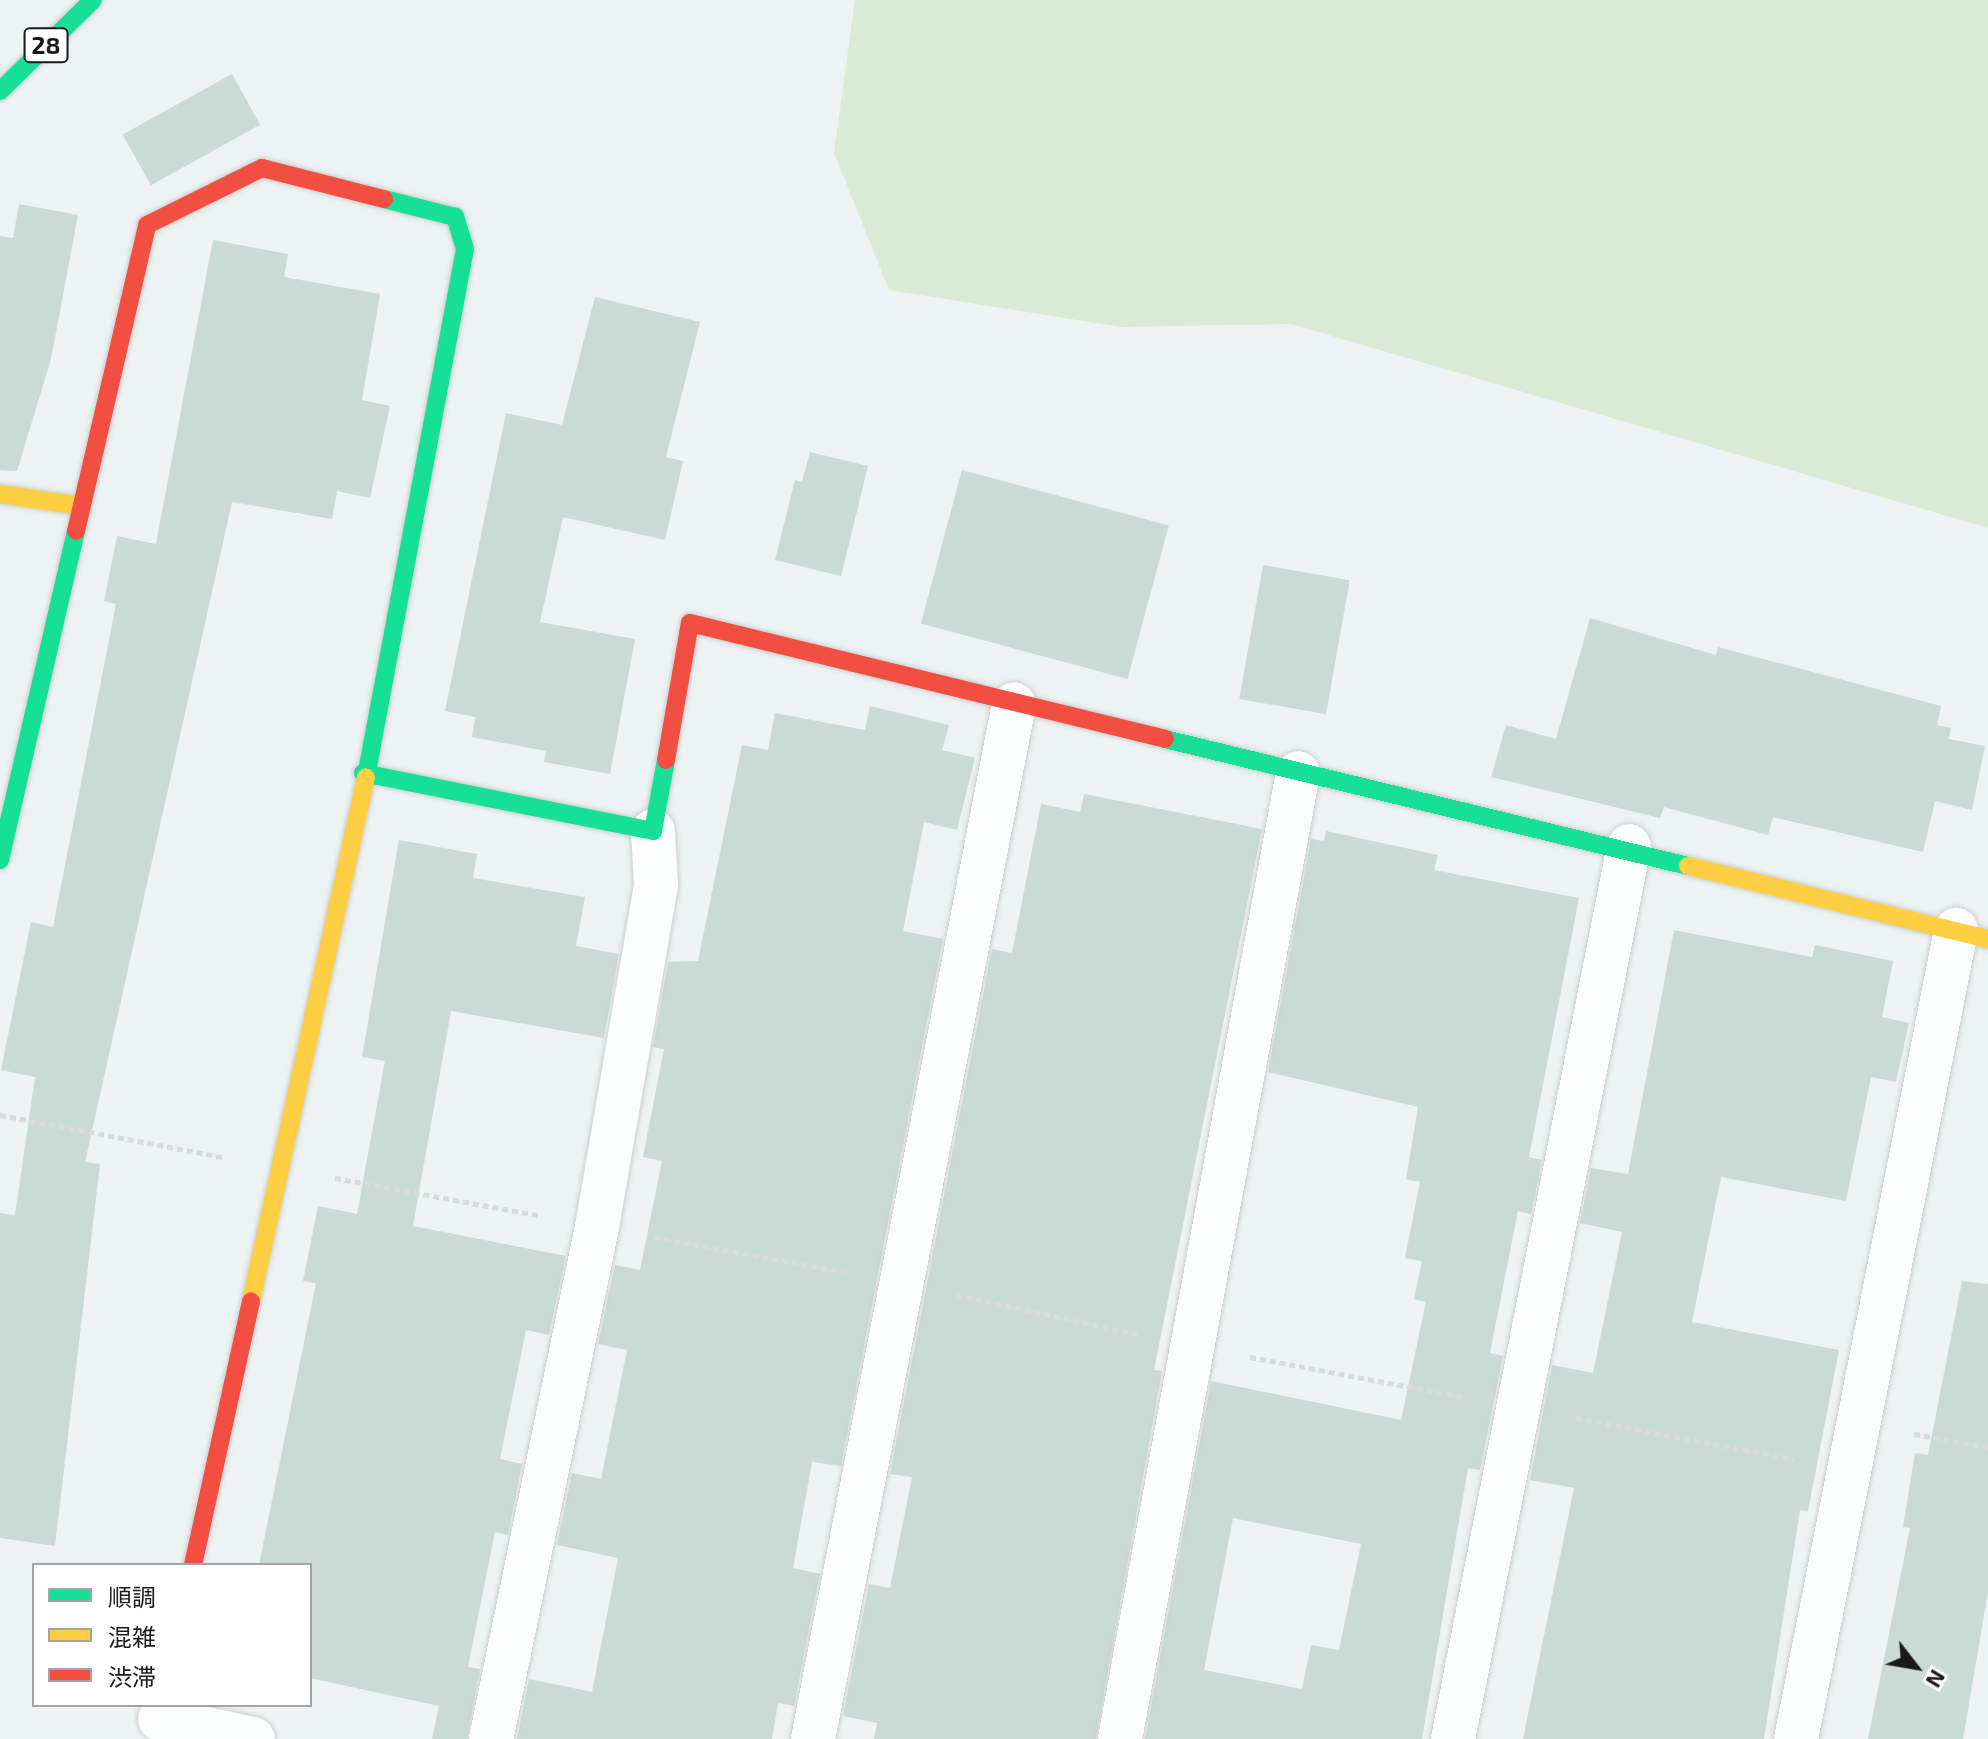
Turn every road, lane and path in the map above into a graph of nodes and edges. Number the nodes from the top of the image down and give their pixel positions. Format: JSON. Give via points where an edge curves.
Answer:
{"nodes":[{"id":1,"x":93,"y":0,"type":"edge"},
{"id":2,"x":0,"y":91,"type":"edge"},
{"id":3,"x":0,"y":494,"type":"edge"},
{"id":4,"x":82,"y":506,"type":"junction"},
{"id":5,"x":1014,"y":704,"type":"junction"},
{"id":6,"x":363,"y":773,"type":"junction"},
{"id":7,"x":1298,"y":773,"type":"junction"},
{"id":8,"x":653,"y":831,"type":"junction"},
{"id":9,"x":1629,"y":846,"type":"junction"},
{"id":10,"x":0,"y":860,"type":"edge"},
{"id":11,"x":1972,"y":934,"type":"edge"},
{"id":12,"x":0,"y":1115,"type":"edge"},
{"id":13,"x":279,"y":1167,"type":"junction"},
{"id":14,"x":560,"y":1220,"type":"dead end"},
{"id":15,"x":638,"y":1234,"type":"dead end"},
{"id":16,"x":904,"y":1283,"type":"junction"},
{"id":17,"x":1197,"y":1347,"type":"junction"},
{"id":18,"x":1519,"y":1408,"type":"junction"},
{"id":19,"x":1858,"y":1424,"type":"junction"},
{"id":20,"x":1988,"y":1447,"type":"edge"},
{"id":21,"x":1849,"y":1470,"type":"junction"},
{"id":22,"x":193,"y":1563,"type":"edge"},
{"id":23,"x":159,"y":1721,"type":"edge"},
{"id":24,"x":253,"y":1739,"type":"edge"},
{"id":25,"x":491,"y":1739,"type":"edge"},
{"id":26,"x":813,"y":1739,"type":"edge"},
{"id":27,"x":1120,"y":1739,"type":"edge"},
{"id":28,"x":1453,"y":1739,"type":"edge"},
{"id":29,"x":1796,"y":1739,"type":"edge"}],
"edges":[{"from":1,"to":2,"type":"street","number":"28"},
{"from":3,"to":4,"type":"street"},
{"from":4,"to":6,"type":"street","via":[[147,225],[262,168],[455,217],[465,249]]},
{"from":4,"to":10,"type":"street"},
{"from":5,"to":7,"type":"street"},
{"from":5,"to":8,"type":"street","via":[[690,623]]},
{"from":5,"to":16,"type":"street"},
{"from":6,"to":8,"type":"street"},
{"from":6,"to":13,"type":"street"},
{"from":7,"to":9,"type":"street"},
{"from":7,"to":17,"type":"street"},
{"from":8,"to":25,"type":"street","via":[[656,885],[597,1227]]},
{"from":9,"to":11,"type":"street"},
{"from":9,"to":18,"type":"street"},
{"from":11,"to":19,"type":"street"},
{"from":12,"to":13,"type":"path"},
{"from":13,"to":14,"type":"path"},
{"from":13,"to":22,"type":"street"},
{"from":15,"to":16,"type":"path"},
{"from":16,"to":17,"type":"path"},
{"from":16,"to":26,"type":"street"},
{"from":17,"to":18,"type":"path"},
{"from":17,"to":27,"type":"street"},
{"from":18,"to":21,"type":"path"},
{"from":18,"to":28,"type":"street"},
{"from":19,"to":20,"type":"path"},
{"from":19,"to":21,"type":"street"},
{"from":21,"to":29,"type":"street"},
{"from":23,"to":24,"type":"street"}]}
